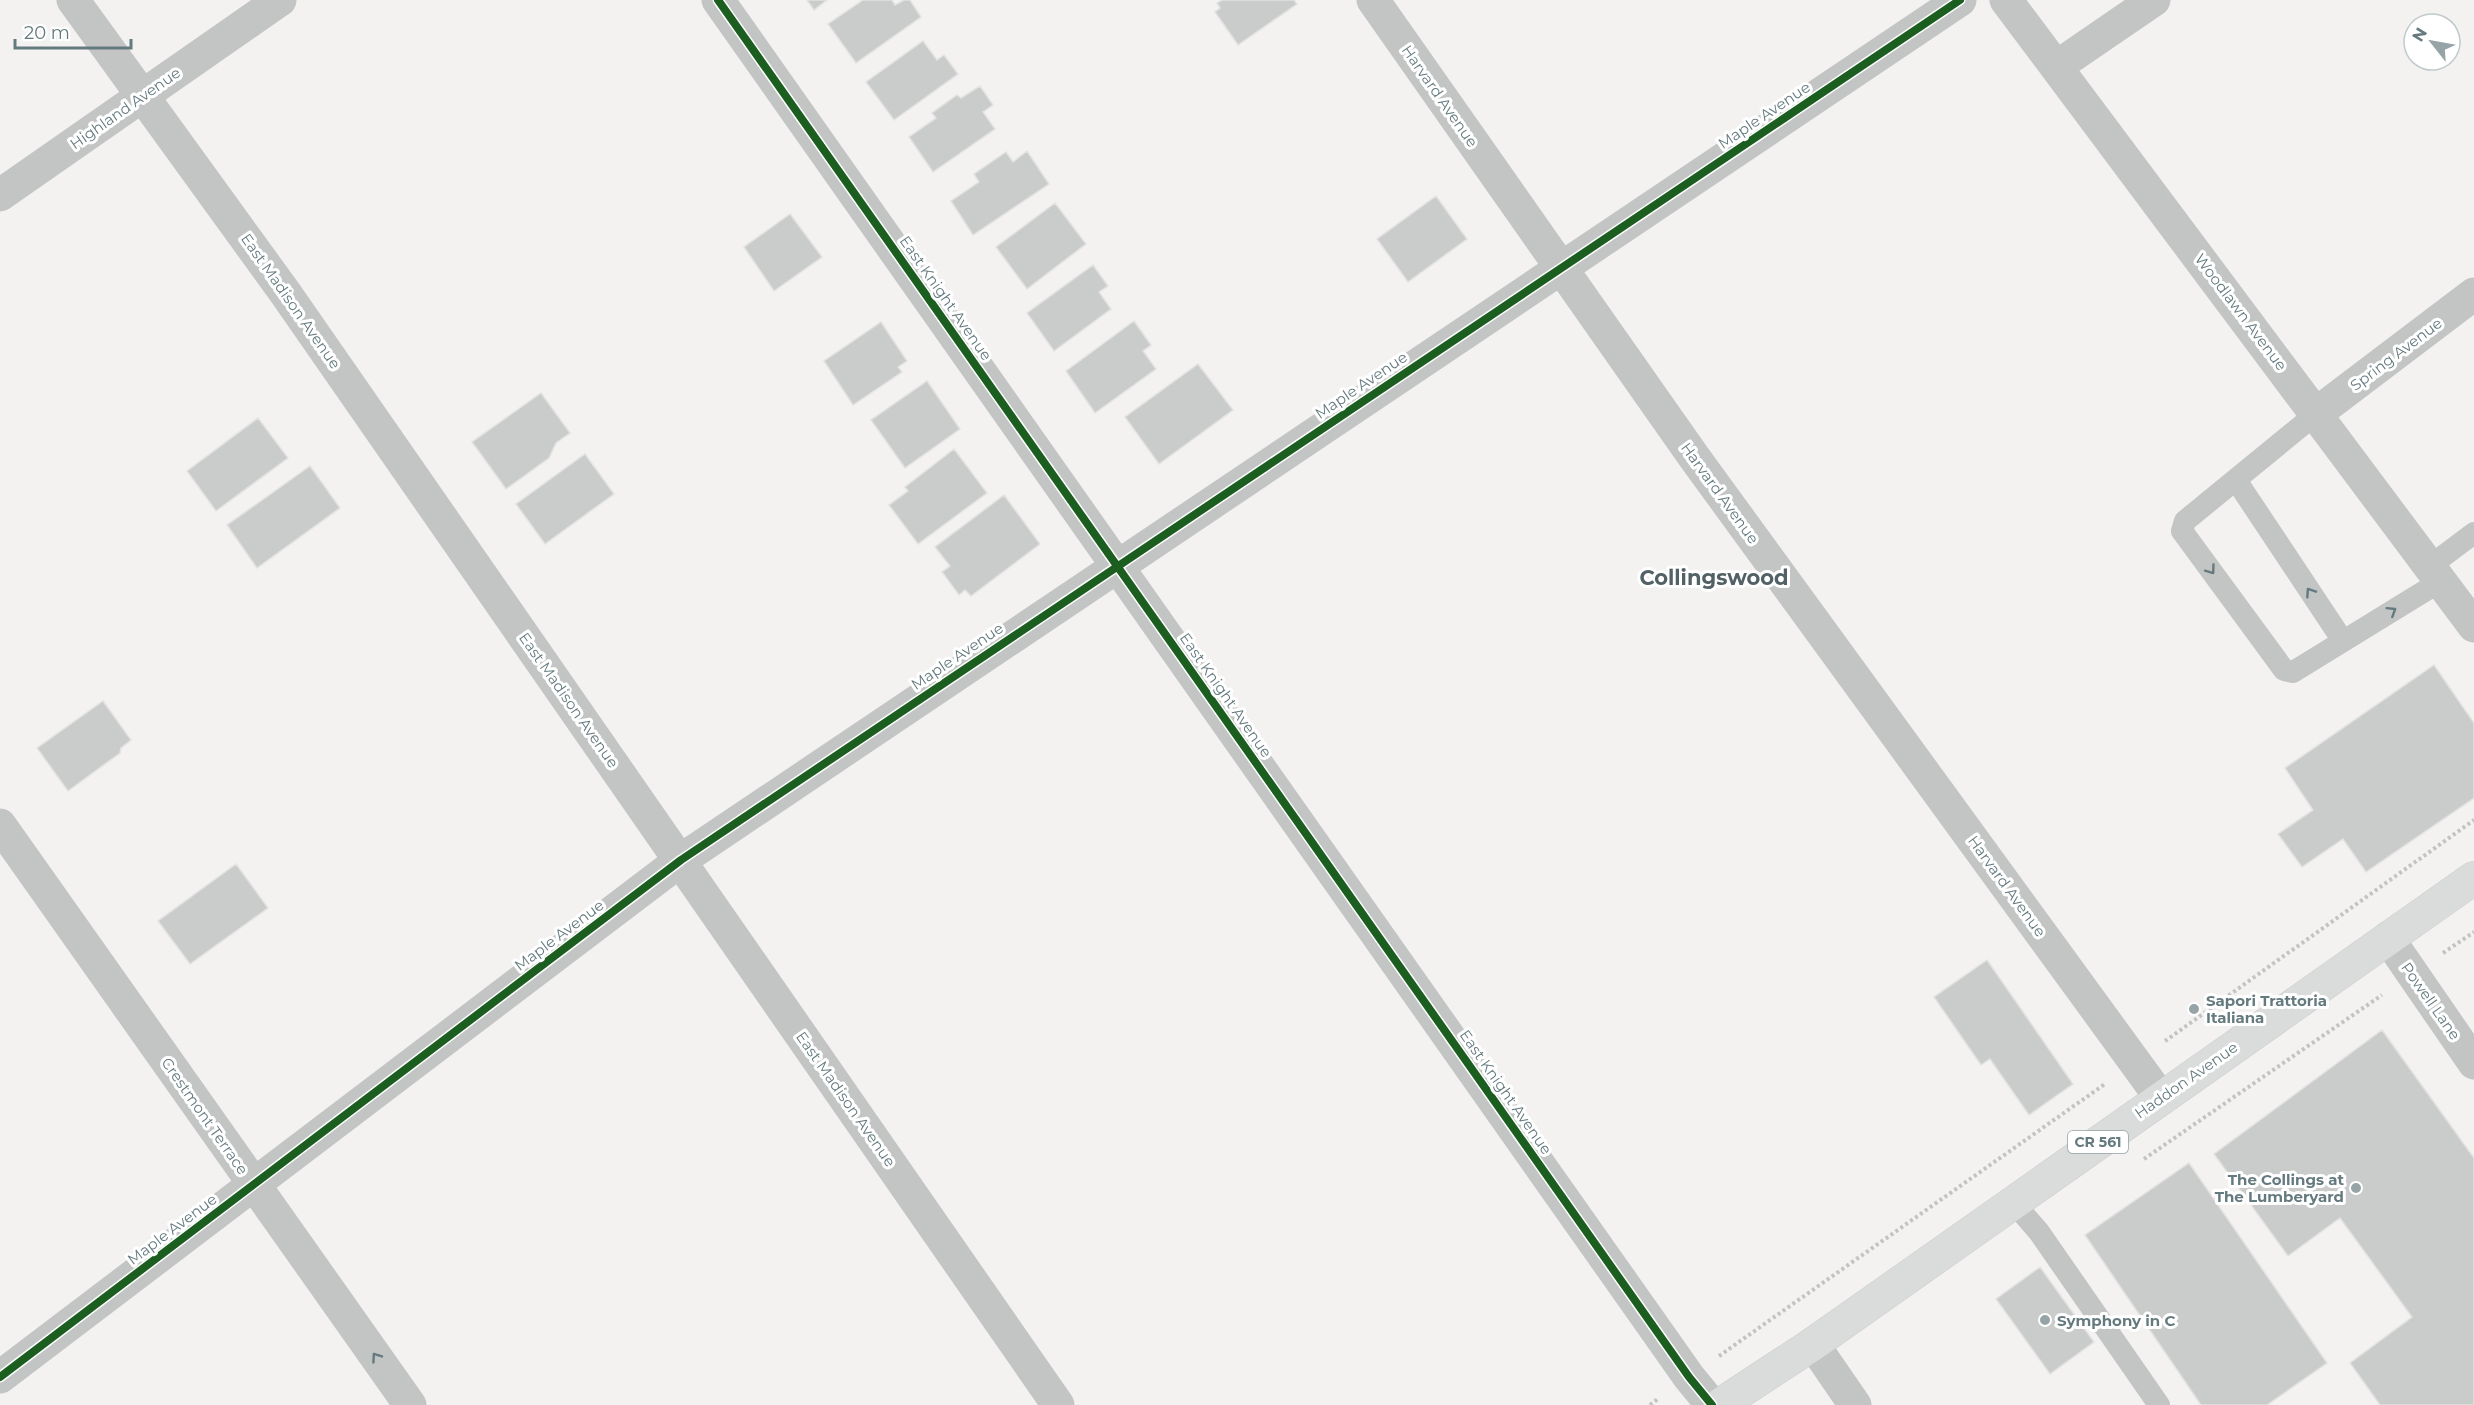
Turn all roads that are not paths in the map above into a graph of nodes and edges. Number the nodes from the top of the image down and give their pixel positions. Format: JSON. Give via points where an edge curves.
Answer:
{"nodes":[{"id":1,"x":73,"y":0,"type":"edge"},
{"id":2,"x":280,"y":0,"type":"edge"},
{"id":3,"x":718,"y":0,"type":"edge"},
{"id":4,"x":1372,"y":0,"type":"edge"},
{"id":5,"x":1959,"y":0,"type":"edge"},
{"id":6,"x":2006,"y":0,"type":"edge"},
{"id":7,"x":2154,"y":0,"type":"edge"},
{"id":8,"x":2056,"y":67,"type":"junction"},
{"id":9,"x":144,"y":95,"type":"junction"},
{"id":10,"x":0,"y":195,"type":"edge"},
{"id":11,"x":1561,"y":267,"type":"junction"},
{"id":12,"x":2474,"y":294,"type":"edge"},
{"id":13,"x":2317,"y":413,"type":"junction"},
{"id":14,"x":2235,"y":480,"type":"junction"},
{"id":15,"x":2474,"y":533,"type":"edge"},
{"id":16,"x":1118,"y":564,"type":"junction"},
{"id":17,"x":2435,"y":573,"type":"junction"},
{"id":18,"x":2474,"y":626,"type":"edge"},
{"id":19,"x":2343,"y":641,"type":"junction"},
{"id":20,"x":0,"y":825,"type":"edge"},
{"id":21,"x":681,"y":860,"type":"junction"},
{"id":22,"x":2474,"y":878,"type":"edge"},
{"id":23,"x":2388,"y":938,"type":"junction"},
{"id":24,"x":2474,"y":1063,"type":"edge"},
{"id":25,"x":2160,"y":1098,"type":"junction"},
{"id":26,"x":253,"y":1184,"type":"junction"},
{"id":27,"x":2013,"y":1202,"type":"junction"},
{"id":28,"x":1813,"y":1344,"type":"junction"},
{"id":29,"x":0,"y":1377,"type":"edge"},
{"id":30,"x":410,"y":1405,"type":"edge"},
{"id":31,"x":1058,"y":1405,"type":"edge"},
{"id":32,"x":1712,"y":1405,"type":"edge"},
{"id":33,"x":1720,"y":1405,"type":"edge"},
{"id":34,"x":1855,"y":1405,"type":"edge"},
{"id":35,"x":2159,"y":1405,"type":"edge"}],
"edges":[{"from":1,"to":9,"type":"street","name":"East Madison Avenue"},
{"from":2,"to":9,"type":"street","name":"Highland Avenue"},
{"from":3,"to":16,"type":"street","name":"East Knight Avenue"},
{"from":4,"to":11,"type":"street","name":"Harvard Avenue"},
{"from":5,"to":11,"type":"street","name":"Maple Avenue"},
{"from":6,"to":8,"type":"street","name":"Woodlawn Avenue"},
{"from":7,"to":8,"type":"street"},
{"from":8,"to":13,"type":"street","name":"Woodlawn Avenue"},
{"from":9,"to":10,"type":"street","name":"Highland Avenue"},
{"from":9,"to":21,"type":"street","name":"East Madison Avenue"},
{"from":11,"to":16,"type":"street","name":"Maple Avenue"},
{"from":11,"to":25,"type":"street","name":"Harvard Avenue","via":[[1694,458]]},
{"from":12,"to":13,"type":"street","name":"Spring Avenue"},
{"from":13,"to":14,"type":"lane"},
{"from":13,"to":17,"type":"street","name":"Woodlawn Avenue"},
{"from":19,"to":14,"type":"lane","one_way":true},
{"from":14,"to":19,"type":"lane","one_way":true,"via":[[2185,521],[2182,531],[2284,670],[2292,672]]},
{"from":15,"to":17,"type":"lane"},
{"from":16,"to":21,"type":"street","name":"Maple Avenue"},
{"from":16,"to":32,"type":"street","name":"East Knight Avenue"},
{"from":17,"to":18,"type":"street","name":"Woodlawn Avenue"},
{"from":19,"to":17,"type":"lane","one_way":true},
{"from":20,"to":26,"type":"street","name":"Crestmont Terrace"},
{"from":21,"to":26,"type":"street","name":"Maple Avenue"},
{"from":21,"to":31,"type":"street","name":"East Madison Avenue"},
{"from":22,"to":23,"type":"main road","name":"Haddon Avenue","number":"CR 561"},
{"from":23,"to":24,"type":"street","name":"Powell Lane"},
{"from":23,"to":25,"type":"main road","name":"Haddon Avenue","number":"CR 561"},
{"from":25,"to":27,"type":"main road","name":"Haddon Avenue","number":"CR 561"},
{"from":26,"to":29,"type":"street","name":"Maple Avenue"},
{"from":30,"to":26,"type":"street","name":"Crestmont Terrace","one_way":true},
{"from":27,"to":28,"type":"main road","name":"Haddon Avenue","number":"CR 561"},
{"from":27,"to":35,"type":"lane","via":[[2039,1232]]},
{"from":28,"to":33,"type":"main road","name":"Haddon Avenue","number":"CR 561"},
{"from":28,"to":34,"type":"street"}]}
